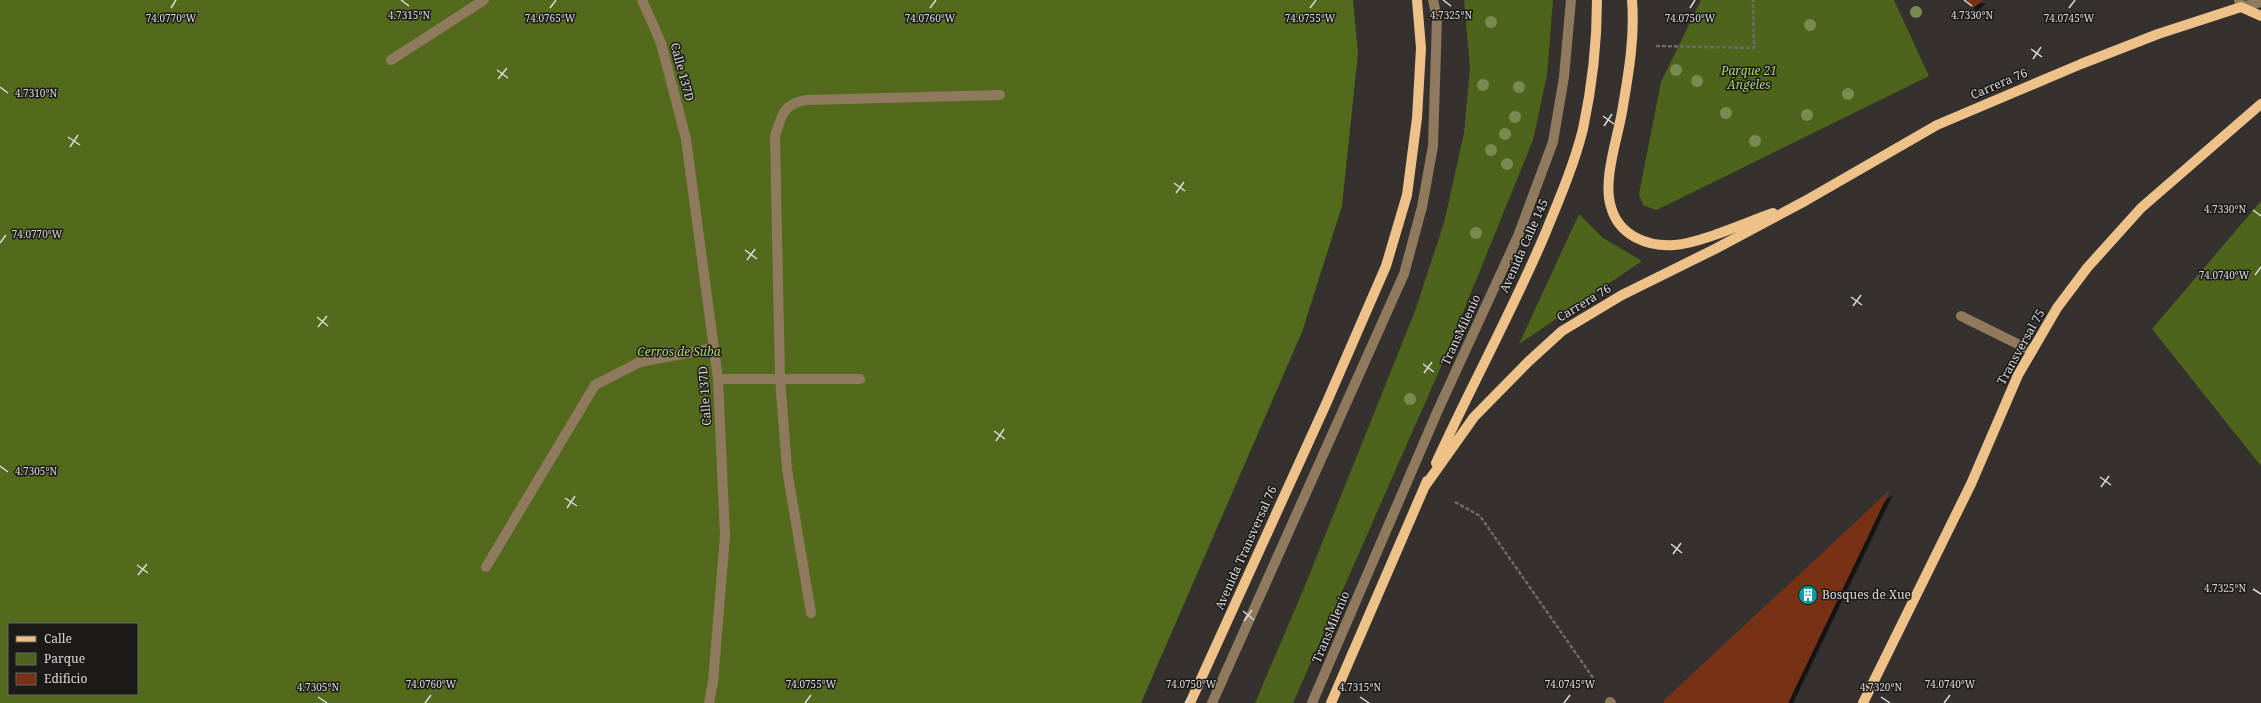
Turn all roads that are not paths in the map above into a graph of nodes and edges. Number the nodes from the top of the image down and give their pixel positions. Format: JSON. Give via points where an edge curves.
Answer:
{"nodes":[{"id":1,"x":484,"y":0,"type":"edge"},
{"id":2,"x":642,"y":0,"type":"edge"},
{"id":3,"x":1417,"y":0,"type":"edge"},
{"id":4,"x":1433,"y":0,"type":"edge"},
{"id":5,"x":1571,"y":0,"type":"edge"},
{"id":6,"x":1597,"y":0,"type":"edge"},
{"id":7,"x":1632,"y":0,"type":"edge"},
{"id":8,"x":2261,"y":2,"type":"edge"},
{"id":9,"x":2240,"y":3,"type":"edge"},
{"id":10,"x":2261,"y":16,"type":"edge"},
{"id":11,"x":391,"y":60,"type":"dead end"},
{"id":12,"x":1000,"y":95,"type":"dead end"},
{"id":13,"x":2261,"y":104,"type":"edge"},
{"id":14,"x":1805,"y":201,"type":"junction"},
{"id":15,"x":1961,"y":316,"type":"dead end"},
{"id":16,"x":714,"y":348,"type":"junction"},
{"id":17,"x":2032,"y":351,"type":"junction"},
{"id":18,"x":780,"y":379,"type":"junction"},
{"id":19,"x":860,"y":379,"type":"dead end"},
{"id":20,"x":718,"y":380,"type":"junction"},
{"id":21,"x":1425,"y":486,"type":"junction"},
{"id":22,"x":486,"y":567,"type":"dead end"},
{"id":23,"x":811,"y":613,"type":"dead end"},
{"id":24,"x":709,"y":703,"type":"edge"},
{"id":25,"x":1190,"y":703,"type":"edge"},
{"id":26,"x":1212,"y":703,"type":"edge"},
{"id":27,"x":1312,"y":703,"type":"edge"},
{"id":28,"x":1331,"y":703,"type":"edge"},
{"id":29,"x":1863,"y":703,"type":"edge"}],
"edges":[{"from":1,"to":11,"type":"street"},
{"from":2,"to":16,"type":"street","name":"Calle 137D","via":[[661,43],[686,139]]},
{"from":3,"to":25,"type":"main road","name":"Avenida Transversal 76","via":[[1421,48],[1417,118],[1408,195],[1386,266]]},
{"from":4,"to":26,"type":"street","via":[[1437,18],[1433,146],[1422,207],[1404,274]]},
{"from":5,"to":27,"type":"street","name":"TransMilenio","via":[[1564,77],[1553,142],[1521,229],[1438,410]]},
{"from":6,"to":21,"type":"main road","name":"Avenida Calle 145","via":[[1595,42],[1584,122],[1566,184],[1534,259]]},
{"from":7,"to":14,"type":"main road","name":"Carrera 76","via":[[1630,56],[1608,182],[1611,208],[1624,231],[1648,244],[1676,245]]},
{"from":8,"to":9,"type":"street","name":"Carrera 76"},
{"from":9,"to":10,"type":"main road"},
{"from":9,"to":14,"type":"main road","name":"Carrera 76","via":[[2081,64],[1937,125]]},
{"from":12,"to":18,"type":"street","via":[[807,100],[792,103],[782,113],[775,136]]},
{"from":13,"to":17,"type":"main road","name":"Transversal 75","via":[[2142,208],[2087,268],[2057,308]]},
{"from":14,"to":21,"type":"main road","name":"Carrera 76","via":[[1715,250],[1622,295],[1562,331],[1474,417]]},
{"from":15,"to":17,"type":"street"},
{"from":16,"to":20,"type":"street","name":"Calle 137D"},
{"from":16,"to":22,"type":"street","via":[[640,362],[595,385]]},
{"from":17,"to":29,"type":"main road","name":"Transversal 75","via":[[2018,375],[1971,484]]},
{"from":18,"to":19,"type":"street"},
{"from":18,"to":20,"type":"street"},
{"from":18,"to":23,"type":"street","via":[[787,469]]},
{"from":20,"to":24,"type":"street","name":"Calle 137D","via":[[726,536]]},
{"from":21,"to":28,"type":"main road"}]}
